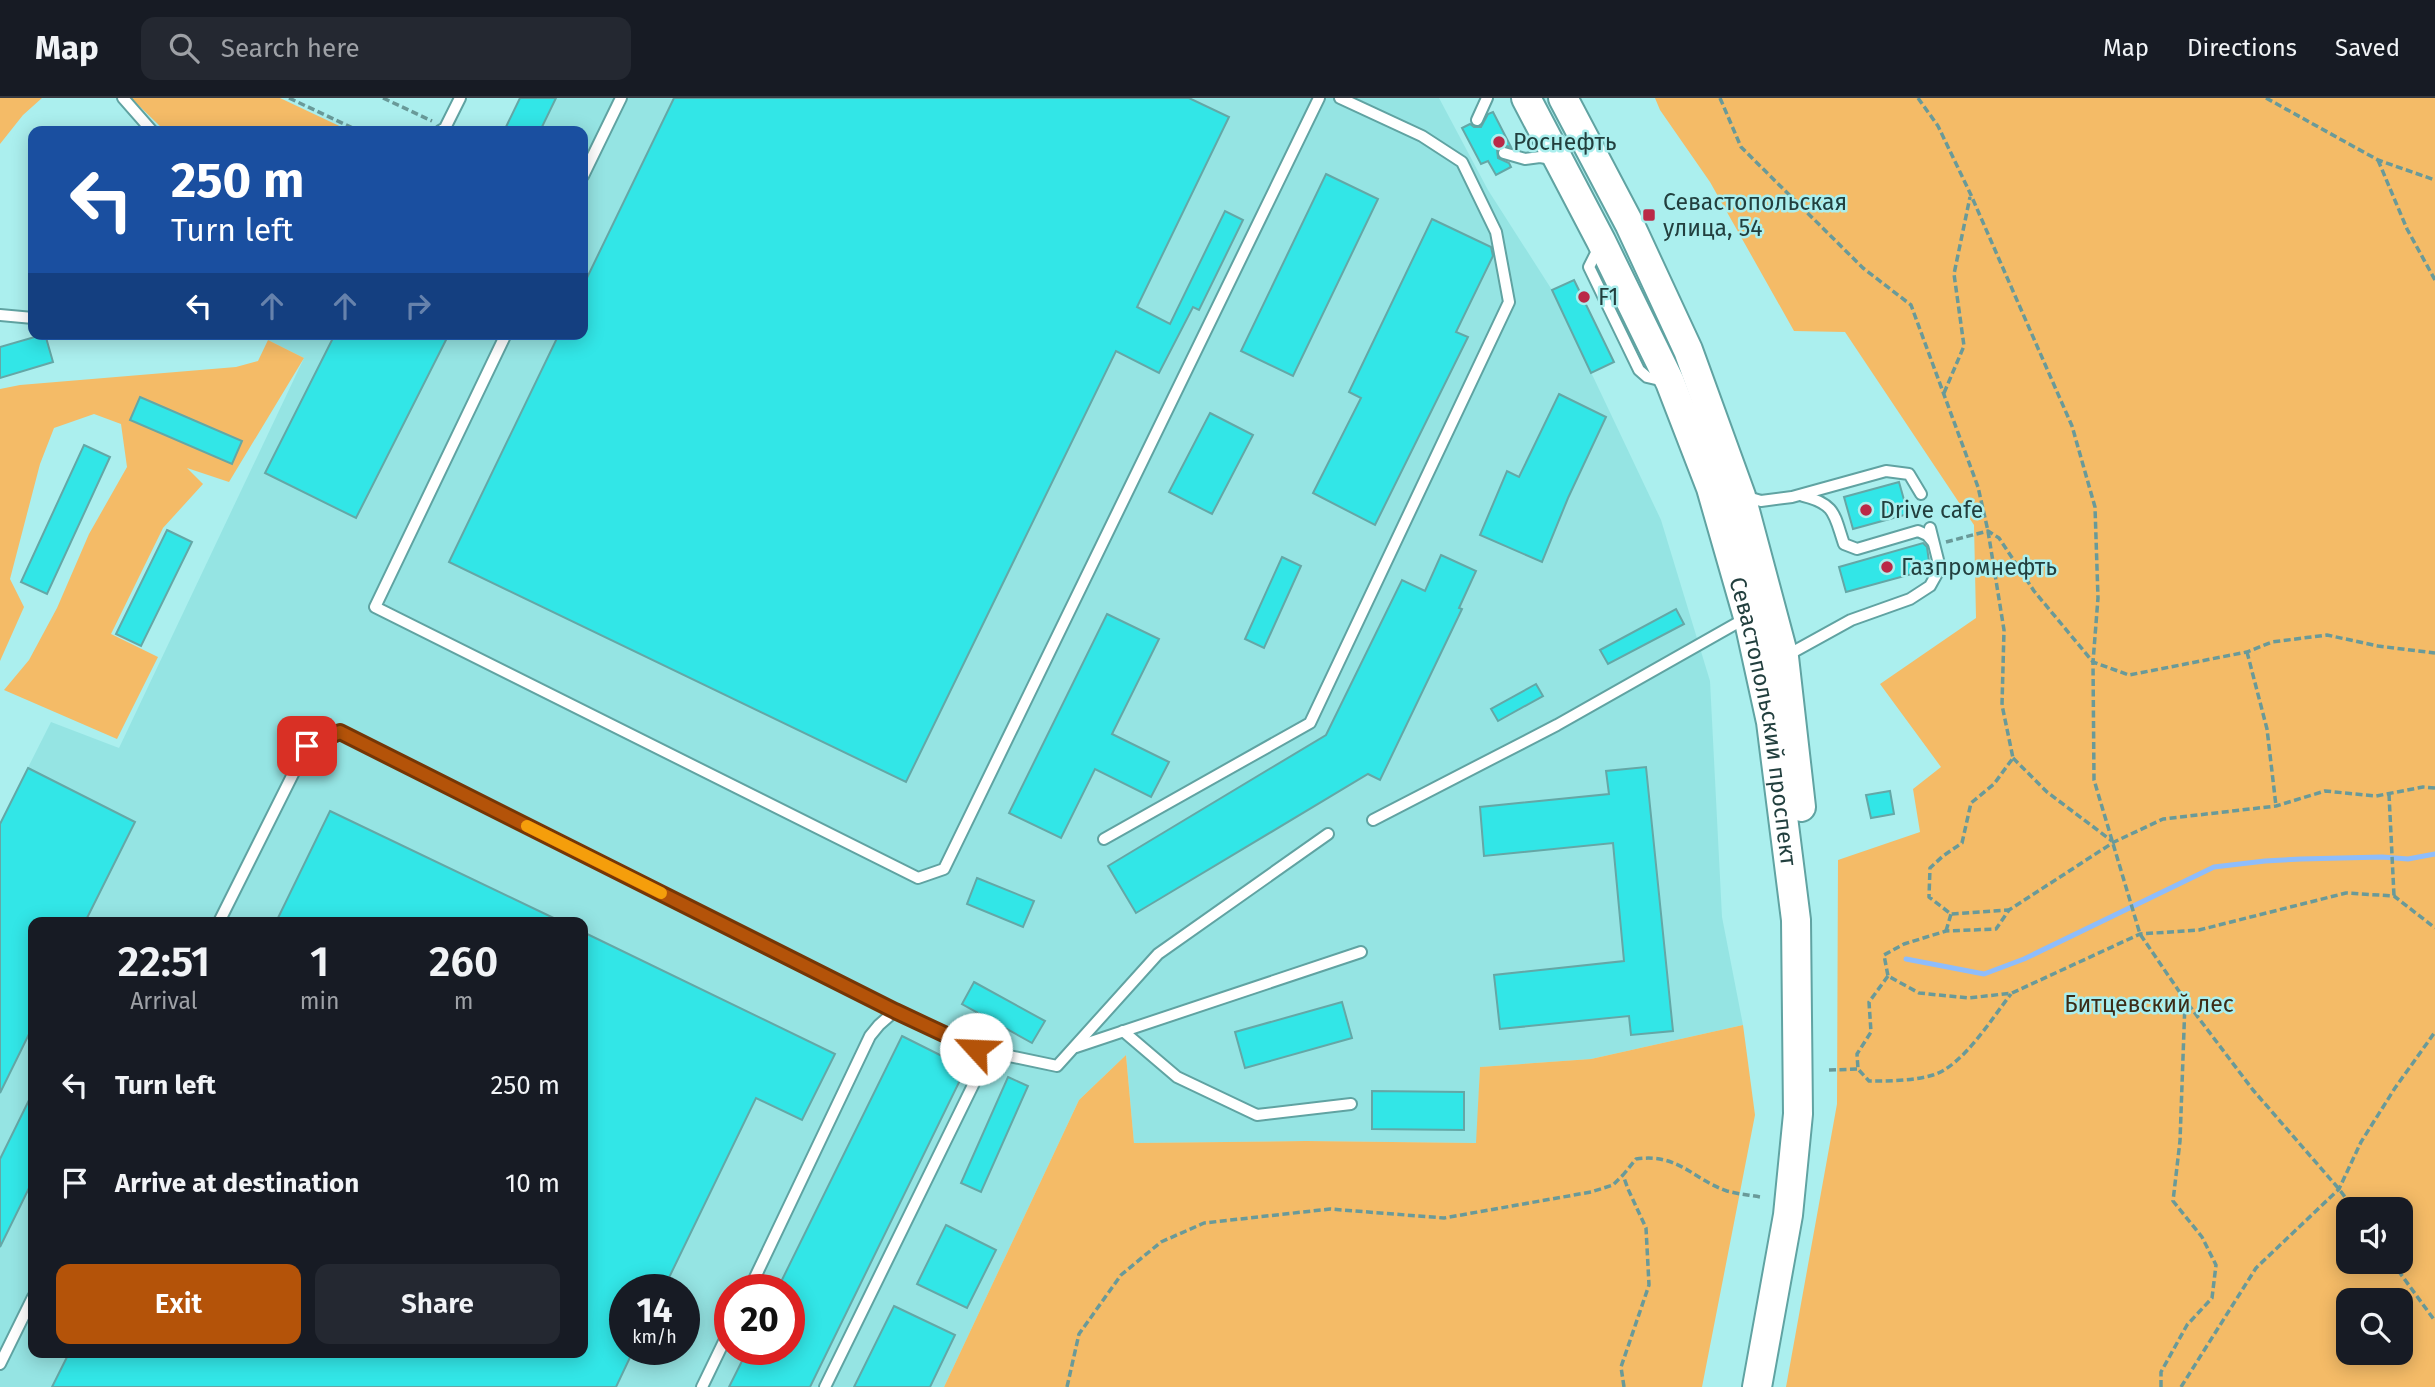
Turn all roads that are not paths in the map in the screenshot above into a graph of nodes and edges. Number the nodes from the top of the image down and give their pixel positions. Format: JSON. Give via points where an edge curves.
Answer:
{"nodes":[{"id":1,"x":123,"y":98,"type":"edge"},
{"id":2,"x":460,"y":98,"type":"edge"},
{"id":3,"x":621,"y":98,"type":"edge"},
{"id":4,"x":1319,"y":98,"type":"edge"},
{"id":5,"x":1340,"y":98,"type":"edge"},
{"id":6,"x":1488,"y":98,"type":"edge"},
{"id":7,"x":1526,"y":98,"type":"edge"},
{"id":8,"x":1563,"y":98,"type":"edge"},
{"id":9,"x":1477,"y":120,"type":"dead end"},
{"id":10,"x":148,"y":126,"type":"edge"},
{"id":11,"x":445,"y":126,"type":"edge"},
{"id":12,"x":1504,"y":153,"type":"dead end"},
{"id":13,"x":1559,"y":161,"type":"junction"},
{"id":14,"x":588,"y":166,"type":"edge"},
{"id":15,"x":0,"y":315,"type":"edge"},
{"id":16,"x":28,"y":318,"type":"edge"},
{"id":17,"x":503,"y":340,"type":"edge"},
{"id":18,"x":1921,"y":494,"type":"dead end"},
{"id":19,"x":1801,"y":495,"type":"junction"},
{"id":20,"x":1741,"y":496,"type":"junction"},
{"id":21,"x":1930,"y":528,"type":"dead end"},
{"id":22,"x":1934,"y":545,"type":"junction"},
{"id":23,"x":1748,"y":617,"type":"junction"},
{"id":24,"x":1784,"y":657,"type":"junction"},
{"id":25,"x":1373,"y":820,"type":"dead end"},
{"id":26,"x":1328,"y":834,"type":"dead end"},
{"id":27,"x":1104,"y":839,"type":"dead end"},
{"id":28,"x":222,"y":917,"type":"edge"},
{"id":29,"x":1361,"y":952,"type":"dead end"},
{"id":30,"x":895,"y":1011,"type":"junction"},
{"id":31,"x":1123,"y":1031,"type":"junction"},
{"id":32,"x":1074,"y":1048,"type":"junction"},
{"id":33,"x":976,"y":1049,"type":"junction"},
{"id":34,"x":1351,"y":1104,"type":"dead end"},
{"id":35,"x":757,"y":1274,"type":"edge"},
{"id":36,"x":28,"y":1307,"type":"edge"},
{"id":37,"x":714,"y":1362,"type":"edge"},
{"id":38,"x":0,"y":1364,"type":"edge"},
{"id":39,"x":702,"y":1387,"type":"edge"},
{"id":40,"x":825,"y":1387,"type":"edge"},
{"id":41,"x":1757,"y":1387,"type":"edge"},
{"id":42,"x":1772,"y":1387,"type":"edge"}],
"edges":[{"from":1,"to":10,"type":"lane"},
{"from":2,"to":11,"type":"lane"},
{"from":3,"to":14,"type":"lane"},
{"from":4,"to":17,"type":"lane","via":[[944,869],[918,878],[374,607]]},
{"from":5,"to":27,"type":"lane","via":[[1422,136],[1462,162],[1496,232],[1509,302],[1310,723]]},
{"from":6,"to":9,"type":"lane"},
{"from":7,"to":13,"type":"main road","name":"Севастопольский проспект"},
{"from":8,"to":20,"type":"main road","name":"Севастопольский проспект","via":[[1630,225],[1688,350]]},
{"from":12,"to":13,"type":"lane"},
{"from":13,"to":23,"type":"main road","name":"Севастопольский проспект","via":[[1670,382],[1712,488]]},
{"from":15,"to":16,"type":"lane"},
{"from":18,"to":19,"type":"lane","via":[[1909,474],[1886,471]]},
{"from":19,"to":20,"type":"lane","via":[[1761,500]]},
{"from":19,"to":22,"type":"lane","via":[[1821,500],[1833,511],[1844,544],[1857,549],[1918,531]]},
{"from":20,"to":24,"type":"main road","name":"Севастопольский проспект"},
{"from":21,"to":22,"type":"lane"},
{"from":22,"to":24,"type":"lane","via":[[1940,568],[1930,586],[1910,599],[1851,620]]},
{"from":23,"to":25,"type":"lane","via":[[1557,725]]},
{"from":23,"to":41,"type":"main road","name":"Севастопольский проспект","via":[[1771,722],[1797,920],[1798,1114],[1788,1215]]},
{"from":24,"to":42,"type":"main road","name":"Севастопольский проспект","via":[[1815,919],[1814,1115],[1804,1211]]},
{"from":26,"to":32,"type":"lane","via":[[1158,954]]},
{"from":28,"to":30,"type":"lane","via":[[307,746],[340,732]]},
{"from":29,"to":31,"type":"lane"},
{"from":30,"to":33,"type":"lane"},
{"from":30,"to":35,"type":"lane","via":[[870,1037]]},
{"from":31,"to":32,"type":"lane"},
{"from":31,"to":34,"type":"lane","via":[[1177,1077],[1257,1115]]},
{"from":32,"to":33,"type":"lane","via":[[1057,1066]]},
{"from":33,"to":40,"type":"lane","via":[[977,1077]]},
{"from":36,"to":38,"type":"lane"},
{"from":37,"to":39,"type":"lane"}]}
